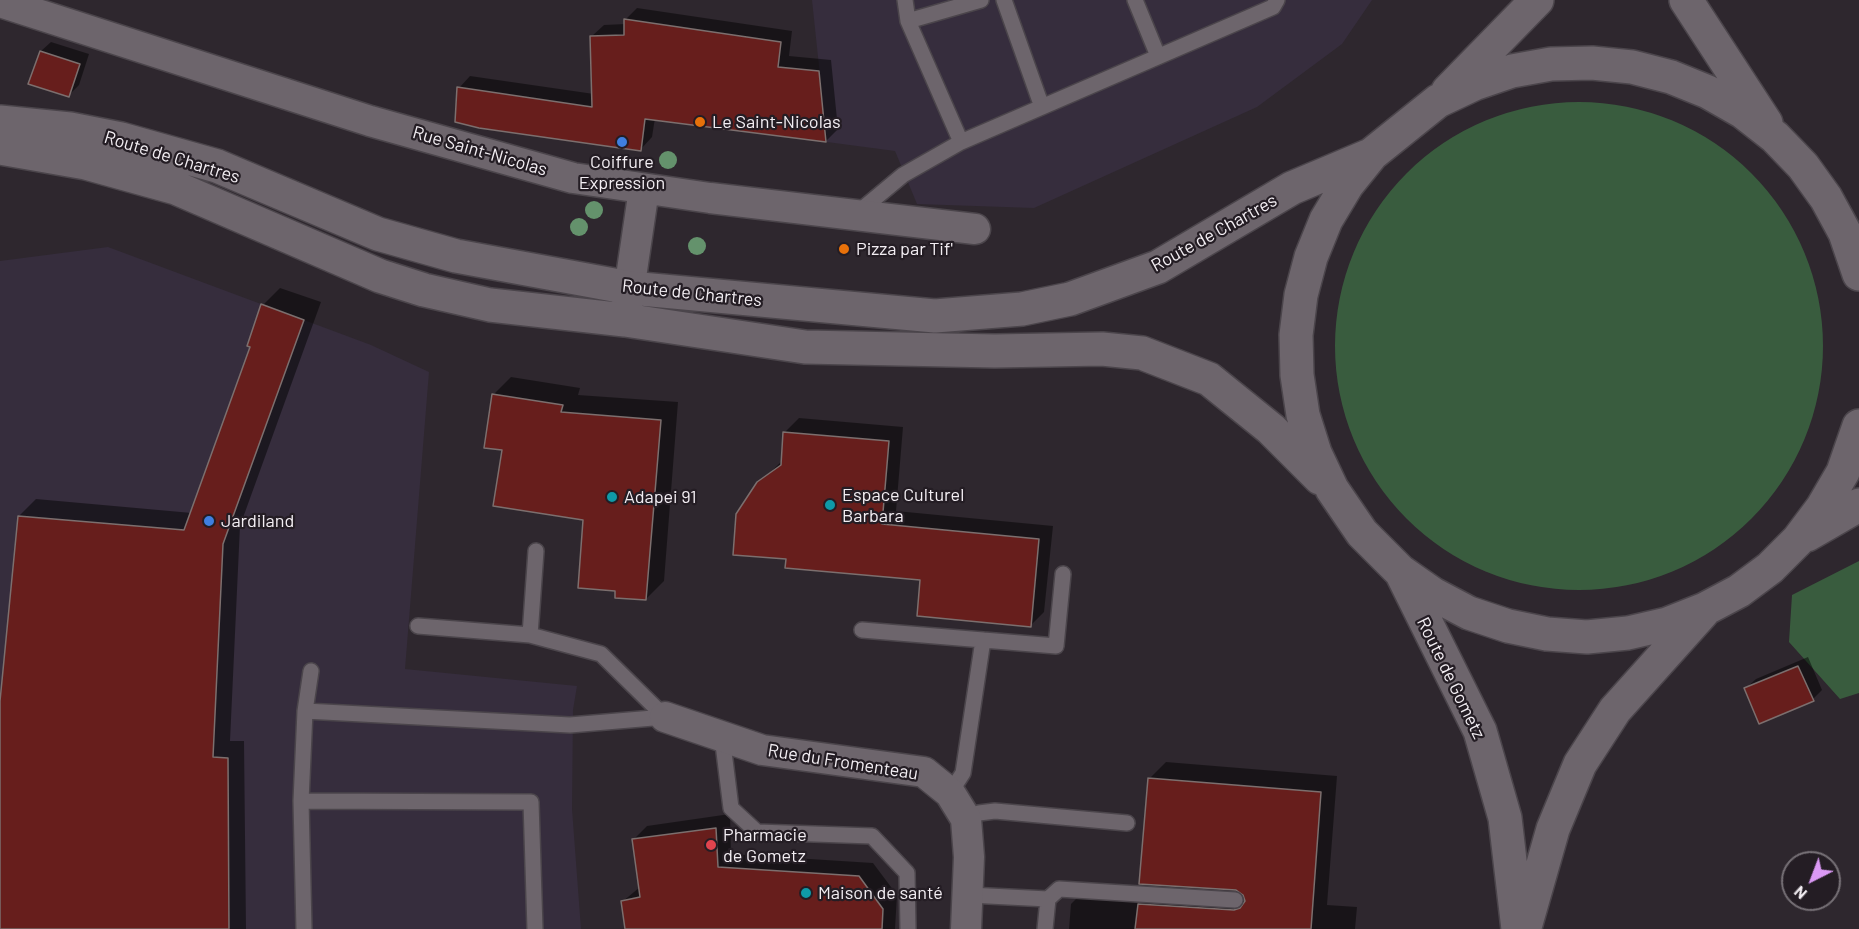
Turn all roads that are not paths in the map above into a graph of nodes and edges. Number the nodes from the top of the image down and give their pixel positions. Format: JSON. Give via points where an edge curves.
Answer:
{"nodes":[{"id":1,"x":906,"y":0,"type":"edge"},
{"id":2,"x":981,"y":0,"type":"edge"},
{"id":3,"x":1004,"y":0,"type":"edge"},
{"id":4,"x":1135,"y":0,"type":"edge"},
{"id":5,"x":1277,"y":0,"type":"edge"},
{"id":6,"x":1537,"y":0,"type":"edge"},
{"id":7,"x":1686,"y":0,"type":"edge"},
{"id":8,"x":0,"y":2,"type":"edge"},
{"id":9,"x":909,"y":21,"type":"junction"},
{"id":10,"x":1158,"y":56,"type":"junction"},
{"id":11,"x":1438,"y":101,"type":"junction"},
{"id":12,"x":1042,"y":106,"type":"junction"},
{"id":13,"x":0,"y":122,"type":"edge"},
{"id":14,"x":1775,"y":137,"type":"junction"},
{"id":15,"x":961,"y":142,"type":"junction"},
{"id":16,"x":0,"y":148,"type":"edge"},
{"id":17,"x":1372,"y":154,"type":"junction"},
{"id":18,"x":644,"y":189,"type":"junction"},
{"id":19,"x":854,"y":215,"type":"junction"},
{"id":20,"x":975,"y":229,"type":"dead end"},
{"id":21,"x":1852,"y":239,"type":"edge"},
{"id":22,"x":1859,"y":274,"type":"edge"},
{"id":23,"x":630,"y":288,"type":"junction"},
{"id":24,"x":625,"y":320,"type":"junction"},
{"id":25,"x":1859,"y":426,"type":"edge"},
{"id":26,"x":1332,"y":489,"type":"junction"},
{"id":27,"x":1859,"y":505,"type":"edge"},
{"id":28,"x":1798,"y":540,"type":"junction"},
{"id":29,"x":536,"y":551,"type":"dead end"},
{"id":30,"x":1400,"y":571,"type":"junction"},
{"id":31,"x":1063,"y":574,"type":"dead end"},
{"id":32,"x":1706,"y":609,"type":"junction"},
{"id":33,"x":418,"y":626,"type":"dead end"},
{"id":34,"x":862,"y":630,"type":"dead end"},
{"id":35,"x":530,"y":635,"type":"junction"},
{"id":36,"x":983,"y":640,"type":"junction"},
{"id":37,"x":311,"y":671,"type":"dead end"},
{"id":38,"x":305,"y":711,"type":"junction"},
{"id":39,"x":665,"y":717,"type":"junction"},
{"id":40,"x":722,"y":736,"type":"junction"},
{"id":41,"x":950,"y":792,"type":"junction"},
{"id":42,"x":301,"y":801,"type":"junction"},
{"id":43,"x":966,"y":819,"type":"junction"},
{"id":44,"x":1127,"y":823,"type":"dead end"},
{"id":45,"x":969,"y":896,"type":"junction"},
{"id":46,"x":1048,"y":898,"type":"junction"},
{"id":47,"x":1235,"y":900,"type":"dead end"},
{"id":48,"x":304,"y":929,"type":"edge"},
{"id":49,"x":535,"y":929,"type":"edge"},
{"id":50,"x":908,"y":929,"type":"edge"},
{"id":51,"x":966,"y":929,"type":"edge"},
{"id":52,"x":1045,"y":929,"type":"edge"},
{"id":53,"x":1518,"y":929,"type":"edge"},
{"id":54,"x":1524,"y":929,"type":"edge"}],
"edges":[{"from":1,"to":9,"type":"lane"},
{"from":2,"to":9,"type":"lane"},
{"from":3,"to":12,"type":"lane"},
{"from":4,"to":10,"type":"lane"},
{"from":5,"to":10,"type":"lane","via":[[1273,7]]},
{"from":6,"to":11,"type":"main road"},
{"from":7,"to":14,"type":"main road"},
{"from":8,"to":18,"type":"street","name":"Rue Saint-Nicolas","via":[[370,121],[573,178]]},
{"from":9,"to":15,"type":"lane"},
{"from":10,"to":12,"type":"lane"},
{"from":11,"to":14,"type":"main road","via":[[1474,84],[1551,64],[1632,67],[1708,92]]},
{"from":11,"to":17,"type":"main road"},
{"from":12,"to":15,"type":"lane"},
{"from":13,"to":23,"type":"main road","name":"Route de Chartres","via":[[122,139],[217,166],[388,237],[456,256]]},
{"from":14,"to":21,"type":"main road","via":[[1808,174]]},
{"from":15,"to":19,"type":"lane","via":[[903,175]]},
{"from":16,"to":24,"type":"main road","name":"Route de Chartres","via":[[86,163],[176,188],[380,276],[424,290],[490,305]]},
{"from":17,"to":23,"type":"main road","name":"Route de Chartres","via":[[1292,188],[1158,267],[1070,299],[1022,309],[936,316]]},
{"from":17,"to":26,"type":"main road","via":[[1326,220],[1300,295],[1296,335],[1303,415]]},
{"from":18,"to":19,"type":"street","name":"Rue Saint-Nicolas"},
{"from":18,"to":23,"type":"street"},
{"from":19,"to":20,"type":"street","name":"Rue Saint-Nicolas"},
{"from":21,"to":22,"type":"main road"},
{"from":23,"to":24,"type":"street"},
{"from":24,"to":26,"type":"main road","name":"Route de Chartres","via":[[805,346],[995,351],[1102,349],[1143,353],[1209,379],[1271,429]]},
{"from":25,"to":28,"type":"main road","via":[[1843,472]]},
{"from":26,"to":30,"type":"main road","via":[[1362,533]]},
{"from":27,"to":28,"type":"main road"},
{"from":28,"to":32,"type":"main road","via":[[1755,579]]},
{"from":29,"to":35,"type":"lane"},
{"from":30,"to":32,"type":"main road","via":[[1469,613],[1547,634],[1587,637],[1628,633]]},
{"from":30,"to":53,"type":"main road","name":"Route de Gometz","via":[[1480,731],[1505,818]]},
{"from":31,"to":36,"type":"lane","via":[[1056,646]]},
{"from":32,"to":54,"type":"main road","via":[[1615,710],[1580,764],[1553,829]]},
{"from":33,"to":35,"type":"lane"},
{"from":34,"to":36,"type":"lane"},
{"from":35,"to":39,"type":"lane","via":[[601,654]]},
{"from":36,"to":41,"type":"lane","via":[[963,773]]},
{"from":37,"to":38,"type":"lane"},
{"from":38,"to":39,"type":"lane","via":[[570,726]]},
{"from":38,"to":42,"type":"lane"},
{"from":39,"to":40,"type":"street","name":"Rue du Fromenteau"},
{"from":40,"to":41,"type":"street","name":"Rue du Fromenteau","via":[[762,750],[924,772]]},
{"from":40,"to":50,"type":"lane","via":[[731,808],[757,832],[872,836],[907,873]]},
{"from":41,"to":43,"type":"street","name":"Rue du Fromenteau"},
{"from":42,"to":48,"type":"lane"},
{"from":42,"to":49,"type":"lane","via":[[531,802]]},
{"from":43,"to":44,"type":"lane","via":[[995,811]]},
{"from":43,"to":45,"type":"street","name":"Rue du Fromenteau"},
{"from":45,"to":46,"type":"lane"},
{"from":45,"to":51,"type":"street","name":"Rue du Fromenteau"},
{"from":46,"to":47,"type":"lane","via":[[1059,889]]},
{"from":46,"to":52,"type":"lane"}]}
